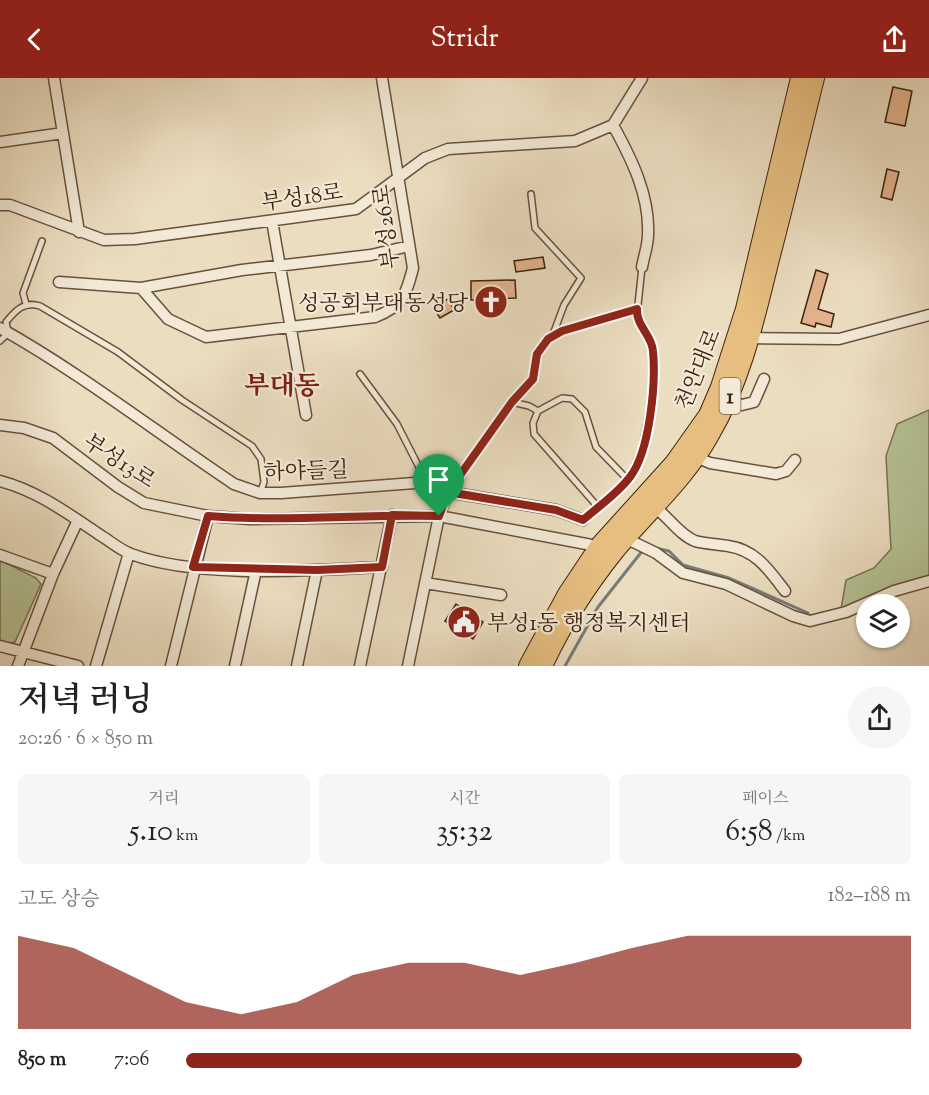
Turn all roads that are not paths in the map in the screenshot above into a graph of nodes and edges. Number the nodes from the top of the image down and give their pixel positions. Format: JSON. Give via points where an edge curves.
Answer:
{"nodes":[{"id":1,"x":54,"y":78,"type":"edge"},
{"id":2,"x":382,"y":78,"type":"edge"},
{"id":3,"x":642,"y":78,"type":"edge"},
{"id":4,"x":800,"y":78,"type":"edge"},
{"id":5,"x":815,"y":78,"type":"edge"},
{"id":6,"x":613,"y":125,"type":"junction"},
{"id":7,"x":63,"y":134,"type":"junction"},
{"id":8,"x":0,"y":142,"type":"edge"},
{"id":9,"x":399,"y":179,"type":"junction"},
{"id":10,"x":531,"y":194,"type":"dead end"},
{"id":11,"x":0,"y":205,"type":"edge"},
{"id":12,"x":272,"y":221,"type":"junction"},
{"id":13,"x":79,"y":232,"type":"junction"},
{"id":14,"x":42,"y":241,"type":"dead end"},
{"id":15,"x":409,"y":246,"type":"junction"},
{"id":16,"x":279,"y":266,"type":"junction"},
{"id":17,"x":642,"y":267,"type":"joint"},
{"id":18,"x":59,"y":282,"type":"dead end"},
{"id":19,"x":141,"y":288,"type":"junction"},
{"id":20,"x":26,"y":304,"type":"junction"},
{"id":21,"x":637,"y":309,"type":"junction"},
{"id":22,"x":929,"y":315,"type":"edge"},
{"id":23,"x":291,"y":326,"type":"junction"},
{"id":24,"x":3,"y":334,"type":"edge"},
{"id":25,"x":552,"y":337,"type":"junction"},
{"id":26,"x":750,"y":338,"type":"junction"},
{"id":27,"x":360,"y":374,"type":"dead end"},
{"id":28,"x":764,"y":379,"type":"dead end"},
{"id":29,"x":728,"y":401,"type":"junction"},
{"id":30,"x":512,"y":402,"type":"junction"},
{"id":31,"x":538,"y":411,"type":"junction"},
{"id":32,"x":306,"y":415,"type":"dead end"},
{"id":33,"x":0,"y":425,"type":"edge"},
{"id":34,"x":696,"y":457,"type":"junction"},
{"id":35,"x":795,"y":460,"type":"dead end"},
{"id":36,"x":628,"y":480,"type":"junction"},
{"id":37,"x":0,"y":481,"type":"edge"},
{"id":38,"x":426,"y":482,"type":"junction"},
{"id":39,"x":260,"y":492,"type":"junction"},
{"id":40,"x":448,"y":492,"type":"junction"},
{"id":41,"x":598,"y":507,"type":"junction"},
{"id":42,"x":656,"y":508,"type":"junction"},
{"id":43,"x":392,"y":515,"type":"junction"},
{"id":44,"x":208,"y":516,"type":"junction"},
{"id":45,"x":439,"y":516,"type":"junction"},
{"id":46,"x":78,"y":520,"type":"junction"},
{"id":47,"x":583,"y":520,"type":"joint"},
{"id":48,"x":619,"y":542,"type":"junction"},
{"id":49,"x":129,"y":553,"type":"junction"},
{"id":50,"x":0,"y":555,"type":"edge"},
{"id":51,"x":193,"y":567,"type":"junction"},
{"id":52,"x":382,"y":567,"type":"junction"},
{"id":53,"x":256,"y":570,"type":"junction"},
{"id":54,"x":317,"y":570,"type":"junction"},
{"id":55,"x":53,"y":574,"type":"junction"},
{"id":56,"x":929,"y":581,"type":"edge"},
{"id":57,"x":425,"y":583,"type":"junction"},
{"id":58,"x":785,"y":591,"type":"dead end"},
{"id":59,"x":501,"y":595,"type":"dead end"},
{"id":60,"x":0,"y":646,"type":"edge"},
{"id":61,"x":24,"y":651,"type":"junction"},
{"id":62,"x":18,"y":666,"type":"edge"},
{"id":63,"x":78,"y":666,"type":"edge"},
{"id":64,"x":96,"y":666,"type":"edge"},
{"id":65,"x":171,"y":666,"type":"edge"},
{"id":66,"x":235,"y":666,"type":"edge"},
{"id":67,"x":297,"y":666,"type":"edge"},
{"id":68,"x":360,"y":666,"type":"edge"},
{"id":69,"x":408,"y":666,"type":"edge"},
{"id":70,"x":528,"y":666,"type":"edge"},
{"id":71,"x":543,"y":666,"type":"edge"}],
"edges":[{"from":1,"to":7,"type":"street"},
{"from":2,"to":9,"type":"street","name":"부성26로"},
{"from":3,"to":6,"type":"street"},
{"from":4,"to":48,"type":"main road","name":"천안대로","number":"1","via":[[745,309],[720,387],[708,415]]},
{"from":5,"to":26,"type":"main road","name":"천안대로","number":"1"},
{"from":6,"to":9,"type":"street","name":"부성18로","via":[[575,141],[448,149],[425,158]]},
{"from":6,"to":17,"type":"street","via":[[641,184],[648,234]]},
{"from":7,"to":8,"type":"street"},
{"from":7,"to":13,"type":"street"},
{"from":9,"to":12,"type":"street","name":"부성18로","via":[[356,208]]},
{"from":9,"to":15,"type":"street","name":"부성26로"},
{"from":10,"to":25,"type":"lane","via":[[535,228],[581,278],[564,305]]},
{"from":11,"to":13,"type":"street","name":"부성18로","via":[[10,205]]},
{"from":12,"to":13,"type":"street","name":"부성18로","via":[[135,239],[104,240]]},
{"from":12,"to":16,"type":"street"},
{"from":14,"to":20,"type":"lane","via":[[23,293]]},
{"from":15,"to":16,"type":"street","via":[[371,255]]},
{"from":15,"to":23,"type":"street","name":"부성26로","via":[[413,268],[404,297],[393,310],[375,317]]},
{"from":16,"to":19,"type":"street"},
{"from":16,"to":23,"type":"street"},
{"from":17,"to":21,"type":"lane"},
{"from":18,"to":19,"type":"street"},
{"from":19,"to":23,"type":"street","name":"부성26로","via":[[168,319],[206,337]]},
{"from":20,"to":24,"type":"lane","via":[[6,322]]},
{"from":20,"to":39,"type":"lane","via":[[40,306],[118,352],[252,446],[261,459],[264,482]]},
{"from":21,"to":25,"type":"lane"},
{"from":21,"to":36,"type":"lane","via":[[639,324],[653,348],[653,377],[642,448]]},
{"from":22,"to":26,"type":"street","via":[[839,339]]},
{"from":23,"to":32,"type":"street"},
{"from":24,"to":39,"type":"street","name":"하야들길","via":[[54,358],[234,484]]},
{"from":25,"to":30,"type":"lane","via":[[537,354],[533,379]]},
{"from":26,"to":29,"type":"main road","name":"천안대로","number":"1"},
{"from":27,"to":38,"type":"lane","via":[[397,424]]},
{"from":28,"to":29,"type":"street","via":[[754,402],[742,405]]},
{"from":29,"to":34,"type":"main road","name":"천안대로","number":"1"},
{"from":30,"to":31,"type":"lane"},
{"from":30,"to":40,"type":"lane"},
{"from":31,"to":36,"type":"lane","via":[[562,398],[573,399],[585,412],[596,447]]},
{"from":31,"to":41,"type":"lane","via":[[534,434]]},
{"from":33,"to":44,"type":"street","name":"부성13로","via":[[53,438],[144,503]]},
{"from":34,"to":35,"type":"street","via":[[776,474],[786,471]]},
{"from":34,"to":42,"type":"main road","name":"천안대로","number":"1"},
{"from":36,"to":41,"type":"lane"},
{"from":37,"to":46,"type":"street","via":[[45,497]]},
{"from":38,"to":39,"type":"street","name":"하야들길"},
{"from":38,"to":40,"type":"street"},
{"from":40,"to":45,"type":"street"},
{"from":40,"to":47,"type":"street","via":[[556,510]]},
{"from":41,"to":47,"type":"lane"},
{"from":42,"to":48,"type":"main road","name":"천안대로","number":"1"},
{"from":42,"to":58,"type":"street","via":[[682,534],[696,541],[740,547],[752,553]]},
{"from":43,"to":44,"type":"street","name":"부성13로","via":[[250,519]]},
{"from":43,"to":45,"type":"street","name":"부성13로"},
{"from":43,"to":52,"type":"street"},
{"from":44,"to":51,"type":"street"},
{"from":45,"to":48,"type":"street","name":"부성13로"},
{"from":45,"to":57,"type":"street"},
{"from":46,"to":49,"type":"street"},
{"from":46,"to":55,"type":"street"},
{"from":48,"to":56,"type":"street","name":"부성13로","via":[[656,553],[683,573],[726,584],[810,621]]},
{"from":48,"to":70,"type":"main road","name":"천안대로","number":"1","via":[[567,594]]},
{"from":48,"to":71,"type":"main road","name":"천안대로","number":"1","via":[[558,634]]},
{"from":49,"to":51,"type":"street"},
{"from":49,"to":64,"type":"street"},
{"from":50,"to":55,"type":"street"},
{"from":51,"to":53,"type":"street"},
{"from":51,"to":65,"type":"street"},
{"from":52,"to":54,"type":"street"},
{"from":52,"to":68,"type":"street"},
{"from":53,"to":54,"type":"street"},
{"from":53,"to":66,"type":"street"},
{"from":54,"to":67,"type":"street"},
{"from":55,"to":61,"type":"street"},
{"from":57,"to":59,"type":"street"},
{"from":57,"to":69,"type":"street"},
{"from":60,"to":61,"type":"street"},
{"from":61,"to":62,"type":"street"},
{"from":61,"to":63,"type":"street"}]}
